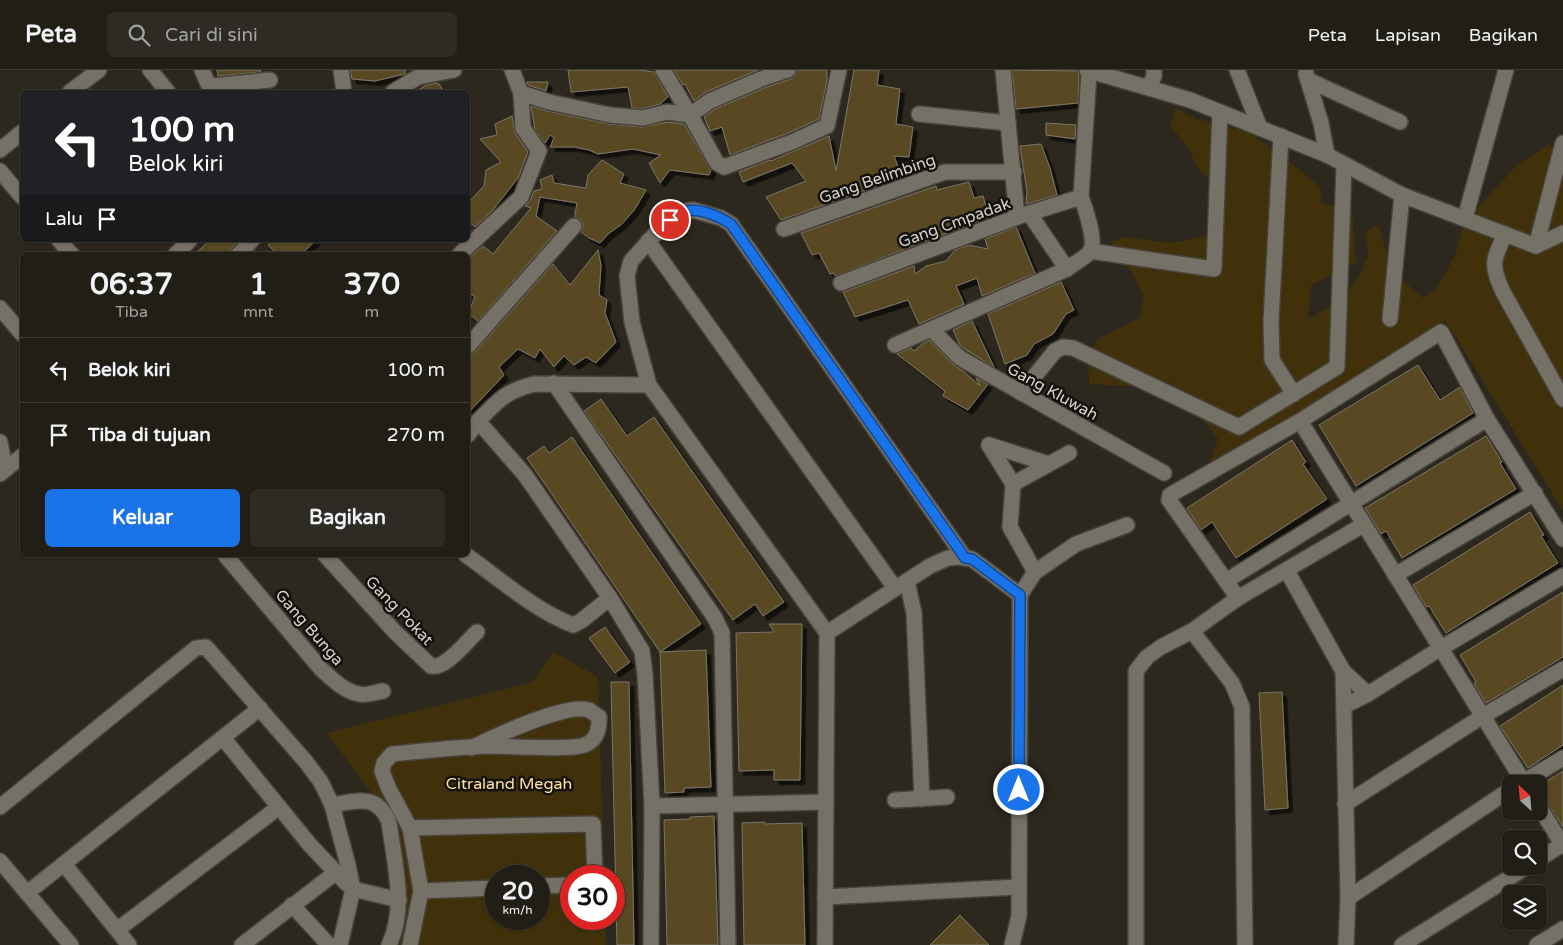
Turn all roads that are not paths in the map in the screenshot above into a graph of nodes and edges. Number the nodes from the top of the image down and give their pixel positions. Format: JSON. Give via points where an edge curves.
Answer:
{"nodes":[{"id":1,"x":99,"y":70,"type":"edge"},
{"id":2,"x":150,"y":70,"type":"edge"},
{"id":3,"x":202,"y":70,"type":"edge"},
{"id":4,"x":342,"y":70,"type":"edge"},
{"id":5,"x":454,"y":70,"type":"edge"},
{"id":6,"x":512,"y":70,"type":"edge"},
{"id":7,"x":663,"y":70,"type":"edge"},
{"id":8,"x":788,"y":70,"type":"edge"},
{"id":9,"x":839,"y":70,"type":"edge"},
{"id":10,"x":1002,"y":70,"type":"edge"},
{"id":11,"x":1154,"y":70,"type":"edge"},
{"id":12,"x":1237,"y":70,"type":"edge"},
{"id":13,"x":1506,"y":70,"type":"edge"},
{"id":14,"x":1088,"y":71,"type":"edge"},
{"id":15,"x":418,"y":74,"type":"edge"},
{"id":16,"x":1306,"y":75,"type":"edge"},
{"id":17,"x":270,"y":81,"type":"edge"},
{"id":18,"x":1149,"y":88,"type":"junction"},
{"id":19,"x":73,"y":90,"type":"edge"},
{"id":20,"x":166,"y":90,"type":"edge"},
{"id":21,"x":344,"y":90,"type":"edge"},
{"id":22,"x":396,"y":90,"type":"edge"},
{"id":23,"x":520,"y":93,"type":"junction"},
{"id":24,"x":1220,"y":112,"type":"junction"},
{"id":25,"x":919,"y":114,"type":"dead end"},
{"id":26,"x":690,"y":115,"type":"junction"},
{"id":27,"x":1008,"y":122,"type":"junction"},
{"id":28,"x":1400,"y":122,"type":"dead end"},
{"id":29,"x":1260,"y":128,"type":"junction"},
{"id":30,"x":20,"y":134,"type":"edge"},
{"id":31,"x":1281,"y":136,"type":"junction"},
{"id":32,"x":1563,"y":143,"type":"edge"},
{"id":33,"x":0,"y":150,"type":"edge"},
{"id":34,"x":1327,"y":155,"type":"junction"},
{"id":35,"x":1344,"y":165,"type":"junction"},
{"id":36,"x":0,"y":171,"type":"edge"},
{"id":37,"x":1014,"y":172,"type":"junction"},
{"id":38,"x":20,"y":195,"type":"edge"},
{"id":39,"x":1402,"y":195,"type":"junction"},
{"id":40,"x":1081,"y":197,"type":"junction"},
{"id":41,"x":1023,"y":215,"type":"junction"},
{"id":42,"x":1465,"y":218,"type":"junction"},
{"id":43,"x":574,"y":226,"type":"dead end"},
{"id":44,"x":784,"y":229,"type":"dead end"},
{"id":45,"x":1505,"y":234,"type":"junction"},
{"id":46,"x":1563,"y":234,"type":"edge"},
{"id":47,"x":648,"y":241,"type":"junction"},
{"id":48,"x":61,"y":242,"type":"edge"},
{"id":49,"x":250,"y":242,"type":"edge"},
{"id":50,"x":1536,"y":246,"type":"junction"},
{"id":51,"x":1090,"y":251,"type":"junction"},
{"id":52,"x":69,"y":252,"type":"edge"},
{"id":53,"x":242,"y":252,"type":"edge"},
{"id":54,"x":462,"y":252,"type":"edge"},
{"id":55,"x":1067,"y":269,"type":"junction"},
{"id":56,"x":841,"y":283,"type":"dead end"},
{"id":57,"x":0,"y":308,"type":"edge"},
{"id":58,"x":1390,"y":318,"type":"dead end"},
{"id":59,"x":932,"y":330,"type":"junction"},
{"id":60,"x":20,"y":332,"type":"edge"},
{"id":61,"x":470,"y":344,"type":"edge"},
{"id":62,"x":895,"y":345,"type":"dead end"},
{"id":63,"x":1557,"y":377,"type":"edge"},
{"id":64,"x":554,"y":383,"type":"junction"},
{"id":65,"x":649,"y":385,"type":"junction"},
{"id":66,"x":1021,"y":393,"type":"junction"},
{"id":67,"x":1294,"y":394,"type":"junction"},
{"id":68,"x":1563,"y":399,"type":"edge"},
{"id":69,"x":1487,"y":419,"type":"junction"},
{"id":70,"x":478,"y":421,"type":"junction"},
{"id":71,"x":1300,"y":421,"type":"junction"},
{"id":72,"x":470,"y":432,"type":"edge"},
{"id":73,"x":0,"y":442,"type":"edge"},
{"id":74,"x":1068,"y":452,"type":"dead end"},
{"id":75,"x":20,"y":458,"type":"edge"},
{"id":76,"x":1049,"y":464,"type":"junction"},
{"id":77,"x":3,"y":472,"type":"edge"},
{"id":78,"x":1164,"y":473,"type":"dead end"},
{"id":79,"x":1013,"y":484,"type":"junction"},
{"id":80,"x":1535,"y":494,"type":"junction"},
{"id":81,"x":1352,"y":505,"type":"junction"},
{"id":82,"x":1127,"y":525,"type":"dead end"},
{"id":83,"x":1363,"y":525,"type":"junction"},
{"id":84,"x":1563,"y":539,"type":"edge"},
{"id":85,"x":227,"y":557,"type":"edge"},
{"id":86,"x":327,"y":557,"type":"edge"},
{"id":87,"x":965,"y":558,"type":"junction"},
{"id":88,"x":472,"y":559,"type":"edge"},
{"id":89,"x":1287,"y":571,"type":"junction"},
{"id":90,"x":1034,"y":572,"type":"junction"},
{"id":91,"x":1395,"y":575,"type":"junction"},
{"id":92,"x":1563,"y":576,"type":"edge"},
{"id":93,"x":1226,"y":581,"type":"junction"},
{"id":94,"x":901,"y":584,"type":"junction"},
{"id":95,"x":1020,"y":595,"type":"junction"},
{"id":96,"x":610,"y":598,"type":"junction"},
{"id":97,"x":1238,"y":598,"type":"junction"},
{"id":98,"x":1192,"y":631,"type":"junction"},
{"id":99,"x":477,"y":632,"type":"dead end"},
{"id":100,"x":827,"y":633,"type":"junction"},
{"id":101,"x":1441,"y":648,"type":"junction"},
{"id":102,"x":1563,"y":669,"type":"edge"},
{"id":103,"x":1343,"y":671,"type":"junction"},
{"id":104,"x":383,"y":691,"type":"dead end"},
{"id":105,"x":1368,"y":694,"type":"junction"},
{"id":106,"x":1344,"y":706,"type":"junction"},
{"id":107,"x":260,"y":708,"type":"junction"},
{"id":108,"x":1483,"y":716,"type":"junction"},
{"id":109,"x":223,"y":738,"type":"junction"},
{"id":110,"x":471,"y":748,"type":"junction"},
{"id":111,"x":1563,"y":758,"type":"edge"},
{"id":112,"x":1515,"y":775,"type":"edge"},
{"id":113,"x":1536,"y":775,"type":"edge"},
{"id":114,"x":1502,"y":797,"type":"edge"},
{"id":115,"x":947,"y":798,"type":"dead end"},
{"id":116,"x":922,"y":799,"type":"junction"},
{"id":117,"x":895,"y":800,"type":"dead end"},
{"id":118,"x":826,"y":802,"type":"junction"},
{"id":119,"x":726,"y":804,"type":"junction"},
{"id":120,"x":1345,"y":804,"type":"junction"},
{"id":121,"x":332,"y":805,"type":"junction"},
{"id":122,"x":652,"y":806,"type":"junction"},
{"id":123,"x":0,"y":807,"type":"edge"},
{"id":124,"x":279,"y":807,"type":"junction"},
{"id":125,"x":1548,"y":820,"type":"edge"},
{"id":126,"x":410,"y":828,"type":"junction"},
{"id":127,"x":1563,"y":845,"type":"edge"},
{"id":128,"x":1547,"y":855,"type":"edge"},
{"id":129,"x":0,"y":861,"type":"edge"},
{"id":130,"x":64,"y":864,"type":"junction"},
{"id":131,"x":595,"y":865,"type":"edge"},
{"id":132,"x":335,"y":873,"type":"junction"},
{"id":133,"x":1514,"y":875,"type":"edge"},
{"id":134,"x":1019,"y":887,"type":"junction"},
{"id":135,"x":353,"y":889,"type":"junction"},
{"id":136,"x":485,"y":889,"type":"edge"},
{"id":137,"x":421,"y":892,"type":"junction"},
{"id":138,"x":27,"y":893,"type":"junction"},
{"id":139,"x":825,"y":897,"type":"junction"},
{"id":140,"x":1348,"y":898,"type":"junction"},
{"id":141,"x":399,"y":900,"type":"junction"},
{"id":142,"x":292,"y":905,"type":"junction"},
{"id":143,"x":1563,"y":929,"type":"edge"},
{"id":144,"x":117,"y":930,"type":"junction"},
{"id":145,"x":65,"y":943,"type":"edge"},
{"id":146,"x":129,"y":945,"type":"edge"},
{"id":147,"x":242,"y":945,"type":"edge"},
{"id":148,"x":329,"y":945,"type":"edge"},
{"id":149,"x":340,"y":945,"type":"edge"},
{"id":150,"x":389,"y":945,"type":"edge"},
{"id":151,"x":410,"y":945,"type":"edge"},
{"id":152,"x":651,"y":945,"type":"edge"},
{"id":153,"x":728,"y":945,"type":"edge"},
{"id":154,"x":825,"y":945,"type":"edge"},
{"id":155,"x":1012,"y":945,"type":"edge"},
{"id":156,"x":1136,"y":945,"type":"edge"},
{"id":157,"x":1245,"y":945,"type":"edge"},
{"id":158,"x":1346,"y":945,"type":"edge"},
{"id":159,"x":1402,"y":945,"type":"edge"},
{"id":160,"x":1537,"y":945,"type":"edge"}],
"edges":[{"from":1,"to":19,"type":"street"},
{"from":2,"to":20,"type":"street"},
{"from":3,"to":17,"type":"street","via":[[212,86]]},
{"from":4,"to":21,"type":"street"},
{"from":5,"to":15,"type":"street"},
{"from":6,"to":23,"type":"street"},
{"from":7,"to":26,"type":"street"},
{"from":8,"to":26,"type":"street","via":[[710,100]]},
{"from":9,"to":26,"type":"street","via":[[827,126],[728,167],[717,163]]},
{"from":10,"to":27,"type":"street"},
{"from":11,"to":18,"type":"street"},
{"from":12,"to":29,"type":"street"},
{"from":13,"to":42,"type":"street"},
{"from":14,"to":18,"type":"street"},
{"from":14,"to":40,"type":"street"},
{"from":15,"to":22,"type":"street"},
{"from":16,"to":28,"type":"street"},
{"from":16,"to":34,"type":"street","via":[[1321,122]]},
{"from":18,"to":24,"type":"street"},
{"from":23,"to":26,"type":"street","via":[[610,115],[643,118],[668,112]]},
{"from":23,"to":54,"type":"street","via":[[523,128],[539,150],[521,198]]},
{"from":24,"to":29,"type":"street"},
{"from":24,"to":51,"type":"street","via":[[1214,269]]},
{"from":25,"to":27,"type":"street"},
{"from":27,"to":37,"type":"street"},
{"from":29,"to":31,"type":"street"},
{"from":30,"to":33,"type":"street"},
{"from":31,"to":34,"type":"street"},
{"from":31,"to":67,"type":"street","via":[[1271,321],[1272,360]]},
{"from":32,"to":50,"type":"street"},
{"from":34,"to":35,"type":"street"},
{"from":35,"to":39,"type":"street"},
{"from":35,"to":67,"type":"street","via":[[1337,367]]},
{"from":36,"to":38,"type":"street"},
{"from":37,"to":41,"type":"street"},
{"from":37,"to":44,"type":"street","name":"Gang Belimbing","via":[[945,172]]},
{"from":39,"to":42,"type":"street"},
{"from":39,"to":58,"type":"street"},
{"from":40,"to":41,"type":"street","name":"Gang Cmpadak"},
{"from":40,"to":51,"type":"street","via":[[1088,213]]},
{"from":41,"to":55,"type":"street"},
{"from":41,"to":56,"type":"street","name":"Gang Cmpadak"},
{"from":42,"to":45,"type":"street"},
{"from":43,"to":61,"type":"street"},
{"from":45,"to":50,"type":"street"},
{"from":45,"to":63,"type":"street","via":[[1495,257],[1495,275]]},
{"from":46,"to":50,"type":"street"},
{"from":47,"to":65,"type":"street","via":[[631,261],[627,276],[632,322]]},
{"from":47,"to":87,"type":"street","via":[[681,212],[694,210],[731,224]]},
{"from":47,"to":94,"type":"street"},
{"from":48,"to":52,"type":"street"},
{"from":49,"to":53,"type":"street"},
{"from":51,"to":55,"type":"street"},
{"from":55,"to":59,"type":"street"},
{"from":57,"to":60,"type":"street"},
{"from":59,"to":62,"type":"street"},
{"from":59,"to":66,"type":"street","name":"Gang Kluwah","via":[[960,358]]},
{"from":63,"to":68,"type":"street"},
{"from":64,"to":65,"type":"street"},
{"from":64,"to":70,"type":"street","via":[[534,384],[501,397]]},
{"from":64,"to":119,"type":"street","via":[[715,618],[722,633]]},
{"from":65,"to":100,"type":"street"},
{"from":66,"to":67,"type":"street","via":[[1049,356],[1063,347],[1073,348],[1239,427]]},
{"from":66,"to":78,"type":"street","name":"Gang Kluwah"},
{"from":69,"to":71,"type":"street","via":[[1441,332]]},
{"from":69,"to":80,"type":"street"},
{"from":69,"to":81,"type":"street"},
{"from":70,"to":72,"type":"street"},
{"from":70,"to":96,"type":"street","via":[[525,475]]},
{"from":71,"to":81,"type":"street"},
{"from":71,"to":93,"type":"street","via":[[1169,497]]},
{"from":73,"to":77,"type":"street"},
{"from":74,"to":76,"type":"street"},
{"from":75,"to":77,"type":"street"},
{"from":76,"to":79,"type":"street"},
{"from":76,"to":79,"type":"street","via":[[990,445]]},
{"from":79,"to":90,"type":"street","via":[[1010,527]]},
{"from":80,"to":84,"type":"street"},
{"from":80,"to":91,"type":"street"},
{"from":81,"to":83,"type":"street"},
{"from":81,"to":93,"type":"street"},
{"from":82,"to":90,"type":"street","via":[[1076,544]]},
{"from":83,"to":89,"type":"street"},
{"from":83,"to":91,"type":"street"},
{"from":85,"to":104,"type":"street","name":"Gang Bunga","via":[[330,677],[360,695]]},
{"from":86,"to":99,"type":"street","name":"Gang Pokat","via":[[395,632],[431,666],[444,664]]},
{"from":87,"to":94,"type":"street","via":[[948,558]]},
{"from":87,"to":95,"type":"street","via":[[972,559]]},
{"from":88,"to":96,"type":"street","via":[[529,600],[573,625]]},
{"from":89,"to":97,"type":"street"},
{"from":89,"to":103,"type":"street"},
{"from":90,"to":95,"type":"street"},
{"from":91,"to":101,"type":"street"},
{"from":92,"to":101,"type":"street"},
{"from":93,"to":97,"type":"street"},
{"from":94,"to":100,"type":"street"},
{"from":94,"to":116,"type":"street","via":[[914,614]]},
{"from":95,"to":134,"type":"street"},
{"from":96,"to":122,"type":"street","via":[[642,651]]},
{"from":97,"to":98,"type":"street"},
{"from":98,"to":156,"type":"street","via":[[1161,647],[1136,671]]},
{"from":98,"to":157,"type":"street","via":[[1232,683],[1242,707]]},
{"from":100,"to":118,"type":"street"},
{"from":101,"to":105,"type":"street"},
{"from":101,"to":108,"type":"street"},
{"from":102,"to":108,"type":"street"},
{"from":103,"to":105,"type":"street"},
{"from":103,"to":106,"type":"street"},
{"from":105,"to":106,"type":"street"},
{"from":106,"to":120,"type":"street"},
{"from":107,"to":109,"type":"street"},
{"from":107,"to":121,"type":"street","via":[[321,782]]},
{"from":107,"to":123,"type":"street","via":[[209,650],[199,647]]},
{"from":108,"to":112,"type":"street"},
{"from":108,"to":120,"type":"street"},
{"from":109,"to":124,"type":"street"},
{"from":109,"to":130,"type":"street"},
{"from":110,"to":110,"type":"street","via":[[505,731],[568,710],[588,710],[599,717],[596,736],[587,744],[573,747]]},
{"from":110,"to":126,"type":"street","via":[[392,754],[384,763],[382,772],[388,787]]},
{"from":111,"to":113,"type":"street"},
{"from":114,"to":140,"type":"street"},
{"from":115,"to":116,"type":"street"},
{"from":116,"to":117,"type":"street"},
{"from":118,"to":119,"type":"street"},
{"from":118,"to":139,"type":"street"},
{"from":119,"to":122,"type":"street"},
{"from":119,"to":153,"type":"street"},
{"from":120,"to":140,"type":"street"},
{"from":121,"to":135,"type":"street"},
{"from":121,"to":141,"type":"street","via":[[371,802],[384,811],[389,822]]},
{"from":122,"to":152,"type":"street"},
{"from":124,"to":132,"type":"street"},
{"from":124,"to":144,"type":"street"},
{"from":125,"to":127,"type":"street"},
{"from":126,"to":131,"type":"street","via":[[593,824]]},
{"from":126,"to":137,"type":"street"},
{"from":127,"to":128,"type":"street"},
{"from":129,"to":138,"type":"street"},
{"from":130,"to":138,"type":"street"},
{"from":130,"to":144,"type":"street"},
{"from":132,"to":135,"type":"street"},
{"from":132,"to":142,"type":"street"},
{"from":133,"to":159,"type":"street"},
{"from":134,"to":139,"type":"street"},
{"from":134,"to":155,"type":"street","via":[[1019,916]]},
{"from":135,"to":141,"type":"street"},
{"from":135,"to":149,"type":"street"},
{"from":136,"to":137,"type":"street"},
{"from":137,"to":151,"type":"street"},
{"from":138,"to":145,"type":"street"},
{"from":139,"to":154,"type":"street"},
{"from":140,"to":158,"type":"street"},
{"from":141,"to":150,"type":"street","via":[[396,928]]},
{"from":142,"to":147,"type":"street"},
{"from":142,"to":148,"type":"street"},
{"from":143,"to":160,"type":"street"},
{"from":144,"to":146,"type":"street"}]}
